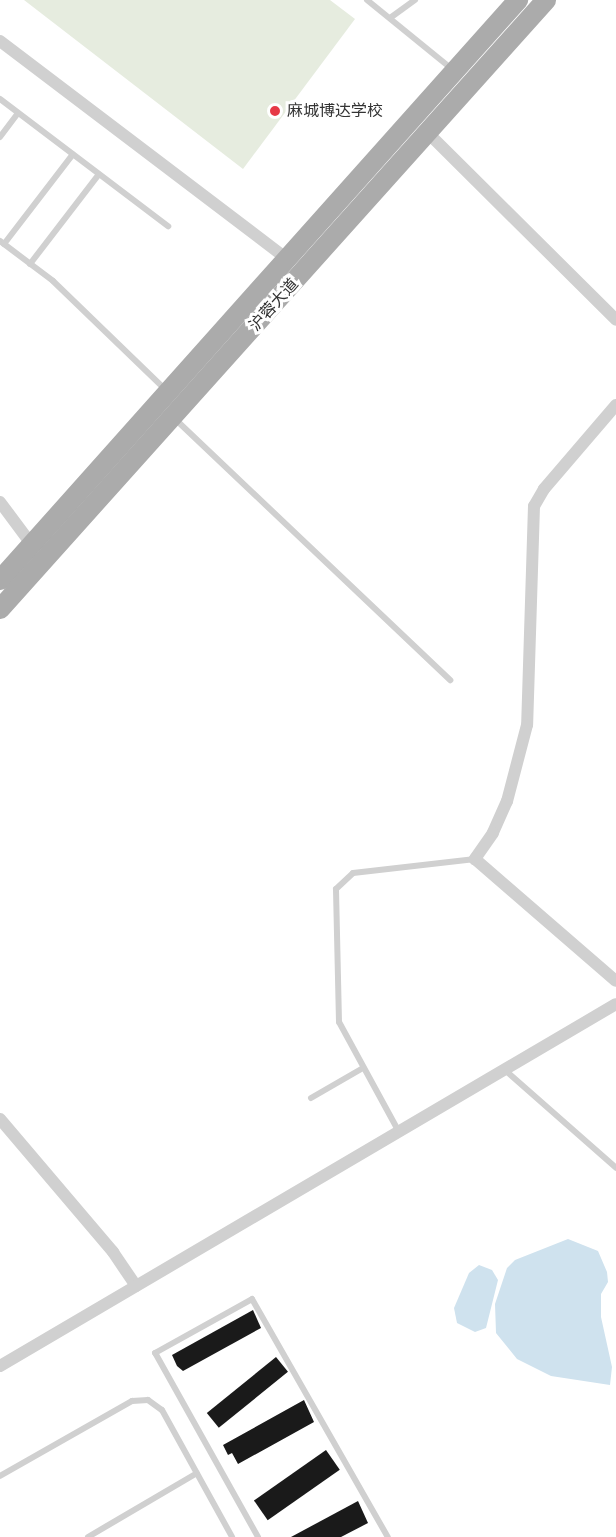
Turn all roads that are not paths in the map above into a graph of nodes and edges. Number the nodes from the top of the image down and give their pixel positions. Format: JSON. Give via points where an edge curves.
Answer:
{"nodes":[{"id":1,"x":367,"y":0,"type":"edge"},
{"id":2,"x":415,"y":0,"type":"edge"},
{"id":3,"x":518,"y":0,"type":"edge"},
{"id":4,"x":546,"y":0,"type":"edge"},
{"id":5,"x":390,"y":18,"type":"junction"},
{"id":6,"x":0,"y":41,"type":"edge"},
{"id":7,"x":454,"y":71,"type":"junction"},
{"id":8,"x":0,"y":99,"type":"edge"},
{"id":9,"x":18,"y":113,"type":"junction"},
{"id":10,"x":428,"y":133,"type":"junction"},
{"id":11,"x":0,"y":137,"type":"edge"},
{"id":12,"x":73,"y":154,"type":"junction"},
{"id":13,"x":99,"y":174,"type":"junction"},
{"id":14,"x":168,"y":226,"type":"dead end"},
{"id":15,"x":2,"y":243,"type":"edge"},
{"id":16,"x":287,"y":259,"type":"junction"},
{"id":17,"x":30,"y":264,"type":"junction"},
{"id":18,"x":616,"y":320,"type":"edge"},
{"id":19,"x":168,"y":393,"type":"junction"},
{"id":20,"x":616,"y":405,"type":"edge"},
{"id":21,"x":174,"y":417,"type":"junction"},
{"id":22,"x":0,"y":502,"type":"edge"},
{"id":23,"x":32,"y":545,"type":"junction"},
{"id":24,"x":0,"y":580,"type":"edge"},
{"id":25,"x":0,"y":609,"type":"edge"},
{"id":26,"x":450,"y":681,"type":"dead end"},
{"id":27,"x":475,"y":859,"type":"junction"},
{"id":28,"x":616,"y":981,"type":"edge"},
{"id":29,"x":616,"y":1004,"type":"edge"},
{"id":30,"x":363,"y":1068,"type":"junction"},
{"id":31,"x":505,"y":1070,"type":"junction"},
{"id":32,"x":311,"y":1098,"type":"dead end"},
{"id":33,"x":0,"y":1119,"type":"edge"},
{"id":34,"x":399,"y":1132,"type":"junction"},
{"id":35,"x":616,"y":1168,"type":"edge"},
{"id":36,"x":136,"y":1286,"type":"junction"},
{"id":37,"x":0,"y":1366,"type":"edge"},
{"id":38,"x":197,"y":1473,"type":"junction"},
{"id":39,"x":0,"y":1476,"type":"edge"},
{"id":40,"x":88,"y":1537,"type":"edge"},
{"id":41,"x":232,"y":1537,"type":"edge"},
{"id":42,"x":258,"y":1537,"type":"edge"},
{"id":43,"x":388,"y":1537,"type":"edge"}],
"edges":[{"from":1,"to":5,"type":"lane"},
{"from":2,"to":5,"type":"lane"},
{"from":3,"to":7,"type":"main road","name":"沪蓉大道"},
{"from":4,"to":10,"type":"main road","name":"沪蓉大道"},
{"from":5,"to":7,"type":"lane"},
{"from":6,"to":16,"type":"street"},
{"from":7,"to":16,"type":"main road","name":"沪蓉大道"},
{"from":8,"to":9,"type":"lane"},
{"from":9,"to":11,"type":"lane"},
{"from":9,"to":12,"type":"lane"},
{"from":10,"to":18,"type":"street"},
{"from":10,"to":21,"type":"main road","name":"沪蓉大道"},
{"from":12,"to":13,"type":"lane"},
{"from":12,"to":15,"type":"lane"},
{"from":13,"to":14,"type":"lane"},
{"from":13,"to":17,"type":"lane"},
{"from":15,"to":17,"type":"lane"},
{"from":16,"to":19,"type":"main road","name":"沪蓉大道"},
{"from":17,"to":19,"type":"lane","via":[[81,306]]},
{"from":19,"to":23,"type":"main road","name":"沪蓉大道"},
{"from":20,"to":27,"type":"street","via":[[550,481],[534,506],[527,725],[507,801],[493,833]]},
{"from":21,"to":25,"type":"main road","name":"沪蓉大道"},
{"from":21,"to":26,"type":"lane"},
{"from":22,"to":23,"type":"street"},
{"from":23,"to":24,"type":"main road","name":"沪蓉大道"},
{"from":27,"to":28,"type":"street"},
{"from":27,"to":30,"type":"lane","via":[[353,873],[336,889],[339,1022]]},
{"from":29,"to":31,"type":"street"},
{"from":30,"to":32,"type":"lane"},
{"from":30,"to":34,"type":"lane"},
{"from":31,"to":34,"type":"street"},
{"from":31,"to":35,"type":"lane"},
{"from":33,"to":36,"type":"street","via":[[113,1252]]},
{"from":34,"to":36,"type":"street"},
{"from":36,"to":37,"type":"street"},
{"from":38,"to":39,"type":"lane","via":[[162,1410],[153,1402],[137,1399]]},
{"from":38,"to":40,"type":"lane"},
{"from":38,"to":41,"type":"lane"},
{"from":42,"to":43,"type":"lane","via":[[155,1353],[252,1299]]}]}
